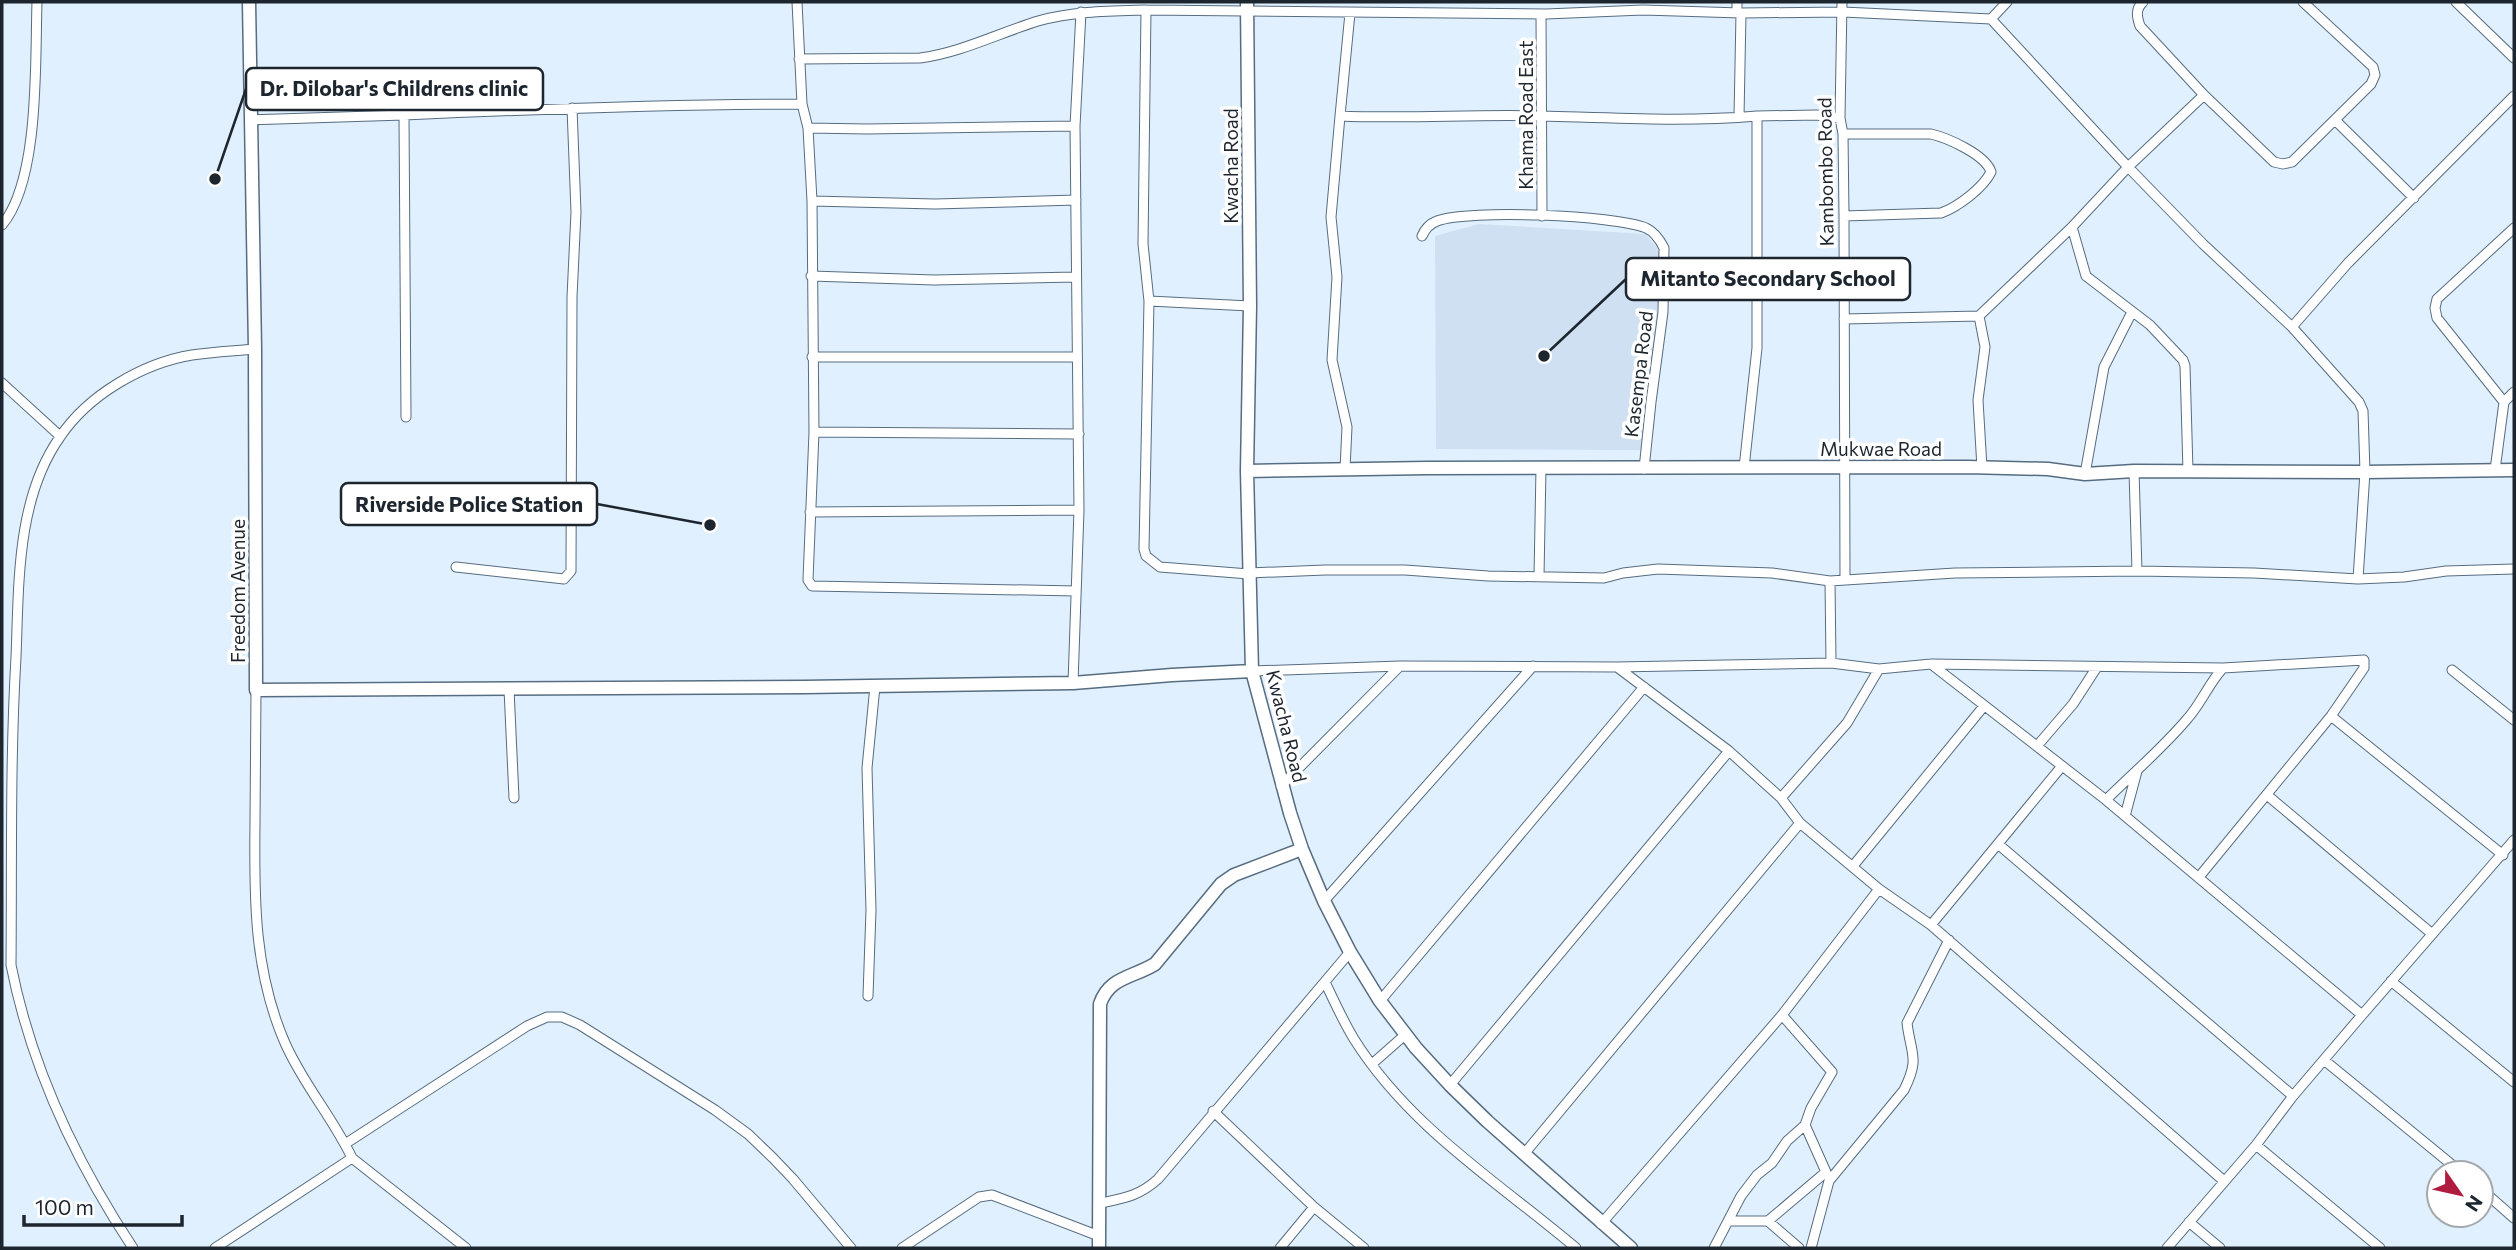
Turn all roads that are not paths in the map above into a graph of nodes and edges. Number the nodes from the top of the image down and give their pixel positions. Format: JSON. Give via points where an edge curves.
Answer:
{"nodes":[{"id":1,"x":37,"y":2,"type":"edge"},
{"id":2,"x":249,"y":2,"type":"edge"},
{"id":3,"x":797,"y":2,"type":"edge"},
{"id":4,"x":1546,"y":2,"type":"edge"},
{"id":5,"x":1737,"y":2,"type":"edge"},
{"id":6,"x":2007,"y":2,"type":"edge"},
{"id":7,"x":2143,"y":2,"type":"edge"},
{"id":8,"x":2456,"y":2,"type":"edge"},
{"id":9,"x":2306,"y":3,"type":"edge"},
{"id":10,"x":1248,"y":7,"type":"edge"},
{"id":11,"x":1842,"y":7,"type":"edge"},
{"id":12,"x":1146,"y":10,"type":"junction"},
{"id":13,"x":1081,"y":12,"type":"junction"},
{"id":14,"x":1350,"y":13,"type":"junction"},
{"id":15,"x":1739,"y":13,"type":"junction"},
{"id":16,"x":1544,"y":14,"type":"junction"},
{"id":17,"x":1991,"y":19,"type":"junction"},
{"id":18,"x":2514,"y":58,"type":"edge"},
{"id":19,"x":799,"y":59,"type":"junction"},
{"id":20,"x":2204,"y":95,"type":"junction"},
{"id":21,"x":2514,"y":96,"type":"edge"},
{"id":22,"x":802,"y":104,"type":"junction"},
{"id":23,"x":572,"y":108,"type":"junction"},
{"id":24,"x":404,"y":115,"type":"junction"},
{"id":25,"x":1340,"y":116,"type":"junction"},
{"id":26,"x":1544,"y":116,"type":"junction"},
{"id":27,"x":1757,"y":116,"type":"junction"},
{"id":28,"x":1739,"y":117,"type":"junction"},
{"id":29,"x":1840,"y":118,"type":"junction"},
{"id":30,"x":250,"y":120,"type":"junction"},
{"id":31,"x":2335,"y":120,"type":"junction"},
{"id":32,"x":1075,"y":126,"type":"junction"},
{"id":33,"x":808,"y":128,"type":"junction"},
{"id":34,"x":1843,"y":134,"type":"junction"},
{"id":35,"x":2128,"y":167,"type":"junction"},
{"id":36,"x":2414,"y":198,"type":"junction"},
{"id":37,"x":1076,"y":200,"type":"junction"},
{"id":38,"x":811,"y":201,"type":"junction"},
{"id":39,"x":1542,"y":216,"type":"junction"},
{"id":40,"x":1844,"y":216,"type":"junction"},
{"id":41,"x":2,"y":225,"type":"edge"},
{"id":42,"x":2072,"y":228,"type":"junction"},
{"id":43,"x":2514,"y":228,"type":"edge"},
{"id":44,"x":1422,"y":236,"type":"dead end"},
{"id":45,"x":811,"y":276,"type":"junction"},
{"id":46,"x":1075,"y":277,"type":"junction"},
{"id":47,"x":1149,"y":301,"type":"junction"},
{"id":48,"x":1250,"y":306,"type":"junction"},
{"id":49,"x":2132,"y":312,"type":"junction"},
{"id":50,"x":1979,"y":316,"type":"junction"},
{"id":51,"x":1843,"y":319,"type":"junction"},
{"id":52,"x":2292,"y":327,"type":"junction"},
{"id":53,"x":256,"y":349,"type":"junction"},
{"id":54,"x":811,"y":357,"type":"junction"},
{"id":55,"x":1077,"y":357,"type":"junction"},
{"id":56,"x":2,"y":383,"type":"edge"},
{"id":57,"x":2514,"y":392,"type":"edge"},
{"id":58,"x":2504,"y":402,"type":"junction"},
{"id":59,"x":406,"y":418,"type":"dead end"},
{"id":60,"x":814,"y":432,"type":"junction"},
{"id":61,"x":1079,"y":435,"type":"junction"},
{"id":62,"x":60,"y":436,"type":"junction"},
{"id":63,"x":1845,"y":467,"type":"junction"},
{"id":64,"x":1541,"y":468,"type":"junction"},
{"id":65,"x":1744,"y":468,"type":"junction"},
{"id":66,"x":1982,"y":468,"type":"junction"},
{"id":67,"x":1345,"y":469,"type":"junction"},
{"id":68,"x":1644,"y":469,"type":"junction"},
{"id":69,"x":2495,"y":470,"type":"junction"},
{"id":70,"x":2514,"y":470,"type":"edge"},
{"id":71,"x":1247,"y":471,"type":"junction"},
{"id":72,"x":2134,"y":471,"type":"junction"},
{"id":73,"x":2188,"y":471,"type":"junction"},
{"id":74,"x":2365,"y":472,"type":"junction"},
{"id":75,"x":2085,"y":474,"type":"junction"},
{"id":76,"x":1079,"y":510,"type":"junction"},
{"id":77,"x":810,"y":512,"type":"junction"},
{"id":78,"x":456,"y":567,"type":"dead end"},
{"id":79,"x":2514,"y":569,"type":"edge"},
{"id":80,"x":2137,"y":571,"type":"junction"},
{"id":81,"x":1249,"y":573,"type":"junction"},
{"id":82,"x":1539,"y":578,"type":"junction"},
{"id":83,"x":2358,"y":579,"type":"junction"},
{"id":84,"x":1845,"y":580,"type":"junction"},
{"id":85,"x":1830,"y":581,"type":"junction"},
{"id":86,"x":1076,"y":592,"type":"junction"},
{"id":87,"x":1831,"y":663,"type":"junction"},
{"id":88,"x":1931,"y":664,"type":"junction"},
{"id":89,"x":1400,"y":666,"type":"junction"},
{"id":90,"x":1534,"y":666,"type":"junction"},
{"id":91,"x":1616,"y":667,"type":"junction"},
{"id":92,"x":2097,"y":667,"type":"junction"},
{"id":93,"x":2223,"y":668,"type":"junction"},
{"id":94,"x":1879,"y":669,"type":"junction"},
{"id":95,"x":2452,"y":670,"type":"dead end"},
{"id":96,"x":1252,"y":671,"type":"junction"},
{"id":97,"x":1073,"y":683,"type":"junction"},
{"id":98,"x":875,"y":686,"type":"junction"},
{"id":99,"x":1644,"y":687,"type":"junction"},
{"id":100,"x":509,"y":689,"type":"junction"},
{"id":101,"x":256,"y":690,"type":"junction"},
{"id":102,"x":1984,"y":706,"type":"junction"},
{"id":103,"x":2331,"y":716,"type":"junction"},
{"id":104,"x":2514,"y":720,"type":"edge"},
{"id":105,"x":2037,"y":746,"type":"junction"},
{"id":106,"x":1729,"y":751,"type":"junction"},
{"id":107,"x":2062,"y":766,"type":"junction"},
{"id":108,"x":2137,"y":769,"type":"junction"},
{"id":109,"x":1281,"y":786,"type":"junction"},
{"id":110,"x":2267,"y":795,"type":"junction"},
{"id":111,"x":514,"y":798,"type":"dead end"},
{"id":112,"x":1781,"y":798,"type":"junction"},
{"id":113,"x":2106,"y":800,"type":"junction"},
{"id":114,"x":2125,"y":816,"type":"junction"},
{"id":115,"x":1800,"y":823,"type":"junction"},
{"id":116,"x":2514,"y":840,"type":"edge"},
{"id":117,"x":1998,"y":845,"type":"junction"},
{"id":118,"x":1301,"y":849,"type":"junction"},
{"id":119,"x":2503,"y":855,"type":"junction"},
{"id":120,"x":1853,"y":866,"type":"junction"},
{"id":121,"x":2199,"y":877,"type":"junction"},
{"id":122,"x":1879,"y":889,"type":"junction"},
{"id":123,"x":1324,"y":901,"type":"junction"},
{"id":124,"x":1931,"y":925,"type":"junction"},
{"id":125,"x":2431,"y":933,"type":"junction"},
{"id":126,"x":1949,"y":940,"type":"junction"},
{"id":127,"x":1350,"y":952,"type":"junction"},
{"id":128,"x":6,"y":964,"type":"edge"},
{"id":129,"x":2391,"y":981,"type":"junction"},
{"id":130,"x":1325,"y":982,"type":"junction"},
{"id":131,"x":868,"y":996,"type":"dead end"},
{"id":132,"x":1380,"y":1001,"type":"junction"},
{"id":133,"x":1782,"y":1015,"type":"junction"},
{"id":134,"x":2361,"y":1015,"type":"junction"},
{"id":135,"x":1406,"y":1034,"type":"junction"},
{"id":136,"x":2325,"y":1059,"type":"junction"},
{"id":137,"x":1372,"y":1064,"type":"junction"},
{"id":138,"x":2514,"y":1082,"type":"edge"},
{"id":139,"x":1450,"y":1085,"type":"junction"},
{"id":140,"x":2293,"y":1096,"type":"junction"},
{"id":141,"x":1213,"y":1111,"type":"junction"},
{"id":142,"x":1805,"y":1125,"type":"junction"},
{"id":143,"x":345,"y":1143,"type":"junction"},
{"id":144,"x":2256,"y":1145,"type":"junction"},
{"id":145,"x":1524,"y":1154,"type":"junction"},
{"id":146,"x":352,"y":1158,"type":"junction"},
{"id":147,"x":2445,"y":1159,"type":"edge"},
{"id":148,"x":1826,"y":1178,"type":"junction"},
{"id":149,"x":2224,"y":1181,"type":"junction"},
{"id":150,"x":2495,"y":1201,"type":"edge"},
{"id":151,"x":1101,"y":1203,"type":"junction"},
{"id":152,"x":1314,"y":1207,"type":"junction"},
{"id":153,"x":2514,"y":1218,"type":"edge"},
{"id":154,"x":1730,"y":1221,"type":"junction"},
{"id":155,"x":1768,"y":1221,"type":"junction"},
{"id":156,"x":2189,"y":1222,"type":"junction"},
{"id":157,"x":1601,"y":1224,"type":"junction"},
{"id":158,"x":1099,"y":1242,"type":"edge"},
{"id":159,"x":133,"y":1248,"type":"edge"},
{"id":160,"x":215,"y":1248,"type":"edge"},
{"id":161,"x":466,"y":1248,"type":"edge"},
{"id":162,"x":851,"y":1248,"type":"edge"},
{"id":163,"x":902,"y":1248,"type":"edge"},
{"id":164,"x":1280,"y":1248,"type":"edge"},
{"id":165,"x":1364,"y":1248,"type":"edge"},
{"id":166,"x":1576,"y":1248,"type":"edge"},
{"id":167,"x":1631,"y":1248,"type":"edge"},
{"id":168,"x":1714,"y":1248,"type":"edge"},
{"id":169,"x":1799,"y":1248,"type":"edge"},
{"id":170,"x":1811,"y":1248,"type":"edge"},
{"id":171,"x":2167,"y":1248,"type":"edge"},
{"id":172,"x":2220,"y":1248,"type":"edge"},
{"id":173,"x":2380,"y":1248,"type":"edge"}],
"edges":[{"from":1,"to":41,"type":"street","via":[[33,128],[21,184]]},
{"from":2,"to":30,"type":"main road","name":"Freedom Avenue"},
{"from":3,"to":19,"type":"street"},
{"from":4,"to":16,"type":"street","name":"Khama Road East"},
{"from":5,"to":15,"type":"street"},
{"from":6,"to":17,"type":"street"},
{"from":7,"to":20,"type":"street","via":[[2137,16],[2140,26]]},
{"from":8,"to":18,"type":"street"},
{"from":9,"to":31,"type":"street","via":[[2372,66],[2375,75]]},
{"from":10,"to":12,"type":"street"},
{"from":10,"to":14,"type":"street"},
{"from":10,"to":48,"type":"main road","name":"Kwacha Road"},
{"from":11,"to":15,"type":"street"},
{"from":11,"to":17,"type":"street"},
{"from":11,"to":29,"type":"street","name":"Kambombo Road"},
{"from":12,"to":13,"type":"street"},
{"from":12,"to":47,"type":"street","via":[[1143,244]]},
{"from":13,"to":19,"type":"street","via":[[939,55]]},
{"from":13,"to":32,"type":"street"},
{"from":14,"to":16,"type":"street"},
{"from":14,"to":25,"type":"street"},
{"from":15,"to":16,"type":"street"},
{"from":15,"to":28,"type":"street"},
{"from":16,"to":26,"type":"street","name":"Khama Road East"},
{"from":17,"to":35,"type":"street"},
{"from":19,"to":22,"type":"street"},
{"from":20,"to":31,"type":"street","via":[[2274,162],[2283,164],[2292,162]]},
{"from":20,"to":35,"type":"street"},
{"from":21,"to":36,"type":"street"},
{"from":22,"to":23,"type":"street"},
{"from":22,"to":33,"type":"street"},
{"from":23,"to":24,"type":"street"},
{"from":23,"to":78,"type":"street","via":[[576,212],[571,571],[564,579]]},
{"from":24,"to":30,"type":"street"},
{"from":24,"to":59,"type":"street"},
{"from":25,"to":26,"type":"street"},
{"from":25,"to":67,"type":"street","via":[[1331,217],[1337,277],[1332,360],[1347,427]]},
{"from":26,"to":28,"type":"street"},
{"from":26,"to":39,"type":"street","name":"Khama Road East"},
{"from":27,"to":28,"type":"street"},
{"from":27,"to":29,"type":"street"},
{"from":27,"to":65,"type":"street","via":[[1757,348]]},
{"from":29,"to":34,"type":"street","name":"Kambombo Road"},
{"from":30,"to":53,"type":"main road","name":"Freedom Avenue"},
{"from":31,"to":36,"type":"street"},
{"from":32,"to":33,"type":"street"},
{"from":32,"to":37,"type":"street"},
{"from":33,"to":38,"type":"street"},
{"from":34,"to":40,"type":"street","name":"Kambombo Road"},
{"from":34,"to":40,"type":"street","via":[[1944,137],[1983,159],[1991,172],[1970,194],[1941,213]]},
{"from":35,"to":42,"type":"street"},
{"from":35,"to":52,"type":"street"},
{"from":36,"to":52,"type":"street"},
{"from":37,"to":38,"type":"street"},
{"from":37,"to":46,"type":"street"},
{"from":38,"to":45,"type":"street"},
{"from":39,"to":44,"type":"street","name":"Kasempa Road","via":[[1437,221]]},
{"from":39,"to":68,"type":"street","name":"Kasempa Road","via":[[1575,216],[1650,229],[1664,248],[1662,323]]},
{"from":40,"to":51,"type":"street","name":"Kambombo Road"},
{"from":42,"to":49,"type":"street","via":[[2086,276]]},
{"from":42,"to":50,"type":"street"},
{"from":43,"to":58,"type":"street","via":[[2437,299],[2435,308],[2437,318]]},
{"from":45,"to":46,"type":"street","via":[[934,280]]},
{"from":45,"to":54,"type":"street"},
{"from":46,"to":55,"type":"street"},
{"from":47,"to":48,"type":"street"},
{"from":47,"to":81,"type":"street","via":[[1146,556],[1160,567]]},
{"from":48,"to":71,"type":"main road","name":"Kwacha Road"},
{"from":49,"to":73,"type":"street","via":[[2180,354],[2185,366]]},
{"from":49,"to":75,"type":"street","via":[[2104,367]]},
{"from":50,"to":51,"type":"street"},
{"from":50,"to":66,"type":"street","via":[[1984,347],[1978,400]]},
{"from":51,"to":63,"type":"street","name":"Kambombo Road"},
{"from":52,"to":74,"type":"street","via":[[2359,402]]},
{"from":53,"to":62,"type":"street","via":[[191,355],[134,375],[83,411]]},
{"from":53,"to":101,"type":"main road","name":"Freedom Avenue"},
{"from":54,"to":55,"type":"street"},
{"from":54,"to":60,"type":"street"},
{"from":55,"to":61,"type":"street"},
{"from":56,"to":62,"type":"street"},
{"from":57,"to":58,"type":"street"},
{"from":58,"to":69,"type":"street"},
{"from":60,"to":61,"type":"street"},
{"from":60,"to":77,"type":"street"},
{"from":61,"to":76,"type":"street"},
{"from":62,"to":128,"type":"street","via":[[37,485],[21,558]]},
{"from":63,"to":65,"type":"main road","name":"Mukwae Road"},
{"from":63,"to":66,"type":"main road","name":"Mukwae Road"},
{"from":63,"to":84,"type":"street","name":"Kambombo Road"},
{"from":64,"to":67,"type":"main road","name":"Mukwae Road"},
{"from":64,"to":68,"type":"main road","name":"Mukwae Road"},
{"from":64,"to":82,"type":"street"},
{"from":65,"to":68,"type":"main road","name":"Mukwae Road"},
{"from":66,"to":75,"type":"main road","name":"Mukwae Road"},
{"from":67,"to":71,"type":"main road","name":"Mukwae Road"},
{"from":69,"to":70,"type":"main road","name":"Mukwae Road"},
{"from":69,"to":74,"type":"main road","name":"Mukwae Road"},
{"from":71,"to":81,"type":"main road","name":"Kwacha Road"},
{"from":72,"to":73,"type":"main road","name":"Mukwae Road"},
{"from":72,"to":75,"type":"main road","name":"Mukwae Road"},
{"from":72,"to":80,"type":"street"},
{"from":73,"to":74,"type":"main road","name":"Mukwae Road"},
{"from":74,"to":83,"type":"street"},
{"from":76,"to":77,"type":"street"},
{"from":76,"to":86,"type":"street"},
{"from":77,"to":86,"type":"street","via":[[808,580],[812,586]]},
{"from":79,"to":83,"type":"street"},
{"from":80,"to":83,"type":"street"},
{"from":80,"to":84,"type":"street","via":[[1955,573]]},
{"from":81,"to":82,"type":"street","via":[[1405,570]]},
{"from":81,"to":96,"type":"main road","name":"Kwacha Road"},
{"from":82,"to":85,"type":"street","via":[[1604,578],[1658,569],[1772,573]]},
{"from":84,"to":85,"type":"street"},
{"from":85,"to":87,"type":"street"},
{"from":86,"to":97,"type":"street"},
{"from":87,"to":91,"type":"street"},
{"from":87,"to":94,"type":"street"},
{"from":88,"to":92,"type":"street"},
{"from":88,"to":94,"type":"street"},
{"from":88,"to":102,"type":"street"},
{"from":89,"to":90,"type":"street"},
{"from":89,"to":96,"type":"street"},
{"from":89,"to":109,"type":"street"},
{"from":90,"to":91,"type":"street"},
{"from":90,"to":123,"type":"street"},
{"from":91,"to":99,"type":"street"},
{"from":92,"to":93,"type":"street"},
{"from":92,"to":105,"type":"street"},
{"from":93,"to":103,"type":"street","via":[[2364,660],[2364,668]]},
{"from":93,"to":108,"type":"street","via":[[2188,719]]},
{"from":94,"to":112,"type":"street","via":[[1847,723]]},
{"from":95,"to":104,"type":"street"},
{"from":96,"to":97,"type":"main road"},
{"from":96,"to":109,"type":"main road","name":"Kwacha Road"},
{"from":97,"to":98,"type":"main road"},
{"from":98,"to":100,"type":"main road"},
{"from":98,"to":131,"type":"street","via":[[867,768]]},
{"from":99,"to":106,"type":"street"},
{"from":99,"to":132,"type":"street"},
{"from":100,"to":101,"type":"main road"},
{"from":100,"to":111,"type":"street"},
{"from":101,"to":143,"type":"street","name":"Freedom Avenue","via":[[254,901],[258,947],[285,1041]]},
{"from":102,"to":105,"type":"street"},
{"from":102,"to":120,"type":"street"},
{"from":103,"to":110,"type":"street"},
{"from":103,"to":119,"type":"street"},
{"from":105,"to":107,"type":"street"},
{"from":106,"to":112,"type":"street"},
{"from":106,"to":139,"type":"street"},
{"from":107,"to":113,"type":"street"},
{"from":107,"to":117,"type":"street"},
{"from":108,"to":113,"type":"street"},
{"from":108,"to":114,"type":"street"},
{"from":109,"to":118,"type":"main road","name":"Kwacha Road"},
{"from":110,"to":121,"type":"street"},
{"from":110,"to":125,"type":"street"},
{"from":112,"to":115,"type":"street"},
{"from":113,"to":114,"type":"street"},
{"from":114,"to":121,"type":"street"},
{"from":115,"to":120,"type":"street"},
{"from":115,"to":145,"type":"street"},
{"from":116,"to":119,"type":"street"},
{"from":117,"to":124,"type":"street"},
{"from":117,"to":140,"type":"street"},
{"from":118,"to":123,"type":"main road","name":"Kwacha Road"},
{"from":118,"to":151,"type":"main road","via":[[1221,884],[1154,964],[1104,992],[1100,1004]]},
{"from":119,"to":125,"type":"street"},
{"from":120,"to":122,"type":"street"},
{"from":121,"to":134,"type":"street"},
{"from":122,"to":124,"type":"street"},
{"from":122,"to":133,"type":"street"},
{"from":123,"to":127,"type":"main road","name":"Kwacha Road"},
{"from":124,"to":126,"type":"street"},
{"from":125,"to":129,"type":"street"},
{"from":126,"to":148,"type":"street","via":[[1906,1023],[1915,1055],[1913,1073],[1904,1090]]},
{"from":126,"to":149,"type":"street"},
{"from":127,"to":130,"type":"street"},
{"from":127,"to":132,"type":"main road","name":"Kwacha Road"},
{"from":128,"to":159,"type":"street","via":[[39,1070],[72,1147]]},
{"from":129,"to":134,"type":"street"},
{"from":129,"to":138,"type":"street"},
{"from":130,"to":137,"type":"street"},
{"from":130,"to":141,"type":"street"},
{"from":132,"to":135,"type":"main road","name":"Kwacha Road"},
{"from":133,"to":142,"type":"street","via":[[1832,1072]]},
{"from":133,"to":157,"type":"street"},
{"from":134,"to":136,"type":"street"},
{"from":135,"to":137,"type":"street"},
{"from":135,"to":139,"type":"main road","name":"Kwacha Road"},
{"from":136,"to":140,"type":"street"},
{"from":136,"to":147,"type":"street"},
{"from":137,"to":166,"type":"street","via":[[1447,1144]]},
{"from":139,"to":145,"type":"main road","name":"Kwacha Road"},
{"from":140,"to":144,"type":"street"},
{"from":141,"to":151,"type":"street","via":[[1145,1190]]},
{"from":141,"to":152,"type":"street"},
{"from":142,"to":148,"type":"street"},
{"from":142,"to":154,"type":"street","via":[[1757,1175]]},
{"from":143,"to":146,"type":"street","name":"Freedom Avenue"},
{"from":143,"to":162,"type":"street","via":[[527,1026],[547,1017],[562,1017],[605,1039],[748,1134]]},
{"from":144,"to":149,"type":"street"},
{"from":144,"to":173,"type":"street"},
{"from":145,"to":157,"type":"main road","name":"Kwacha Road"},
{"from":146,"to":160,"type":"street"},
{"from":146,"to":161,"type":"street","name":"Freedom Avenue"},
{"from":148,"to":155,"type":"street"},
{"from":148,"to":170,"type":"street"},
{"from":149,"to":156,"type":"street"},
{"from":150,"to":153,"type":"street"},
{"from":151,"to":158,"type":"main road"},
{"from":152,"to":164,"type":"street"},
{"from":152,"to":165,"type":"street"},
{"from":154,"to":155,"type":"street"},
{"from":154,"to":168,"type":"street"},
{"from":155,"to":169,"type":"street"},
{"from":156,"to":171,"type":"street"},
{"from":156,"to":172,"type":"street"},
{"from":157,"to":167,"type":"main road","name":"Kwacha Road"},
{"from":158,"to":163,"type":"street","via":[[992,1195],[979,1197]]}]}
